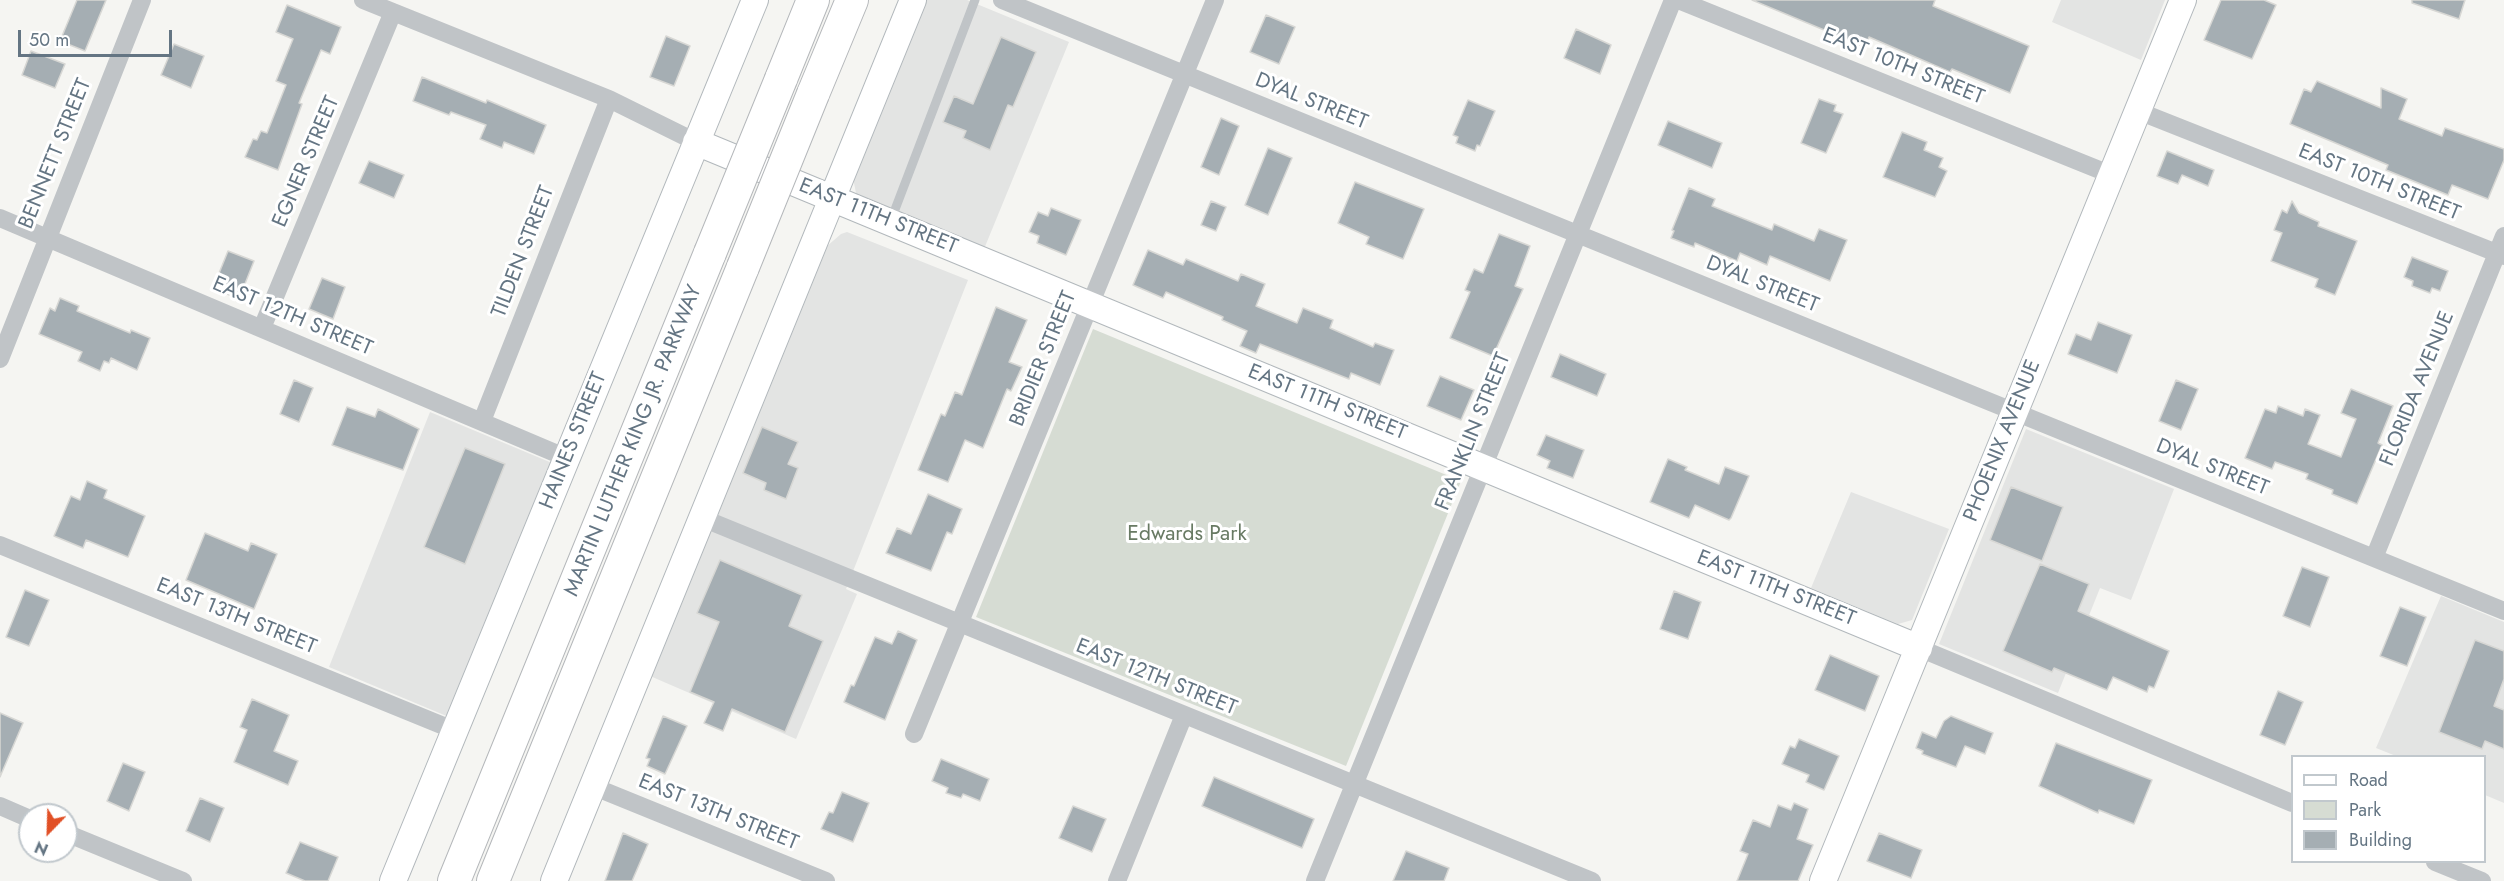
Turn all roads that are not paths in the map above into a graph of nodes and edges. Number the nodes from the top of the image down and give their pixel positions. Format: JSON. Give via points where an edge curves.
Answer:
{"nodes":[{"id":1,"x":142,"y":0,"type":"edge"},
{"id":2,"x":363,"y":0,"type":"edge"},
{"id":3,"x":755,"y":0,"type":"edge"},
{"id":4,"x":813,"y":0,"type":"edge"},
{"id":5,"x":852,"y":0,"type":"edge"},
{"id":6,"x":913,"y":0,"type":"edge"},
{"id":7,"x":975,"y":0,"type":"edge"},
{"id":8,"x":1002,"y":0,"type":"edge"},
{"id":9,"x":1215,"y":0,"type":"edge"},
{"id":10,"x":1673,"y":0,"type":"edge"},
{"id":11,"x":1678,"y":0,"type":"edge"},
{"id":12,"x":2183,"y":0,"type":"edge"},
{"id":13,"x":393,"y":12,"type":"junction"},
{"id":14,"x":1185,"y":75,"type":"junction"},
{"id":15,"x":609,"y":99,"type":"junction"},
{"id":16,"x":2138,"y":111,"type":"junction"},
{"id":17,"x":696,"y":142,"type":"junction"},
{"id":18,"x":2112,"y":175,"type":"junction"},
{"id":19,"x":832,"y":198,"type":"junction"},
{"id":20,"x":0,"y":218,"type":"edge"},
{"id":21,"x":890,"y":222,"type":"junction"},
{"id":22,"x":1578,"y":235,"type":"junction"},
{"id":23,"x":2504,"y":236,"type":"edge"},
{"id":24,"x":47,"y":237,"type":"junction"},
{"id":25,"x":2500,"y":255,"type":"edge"},
{"id":26,"x":1090,"y":305,"type":"junction"},
{"id":27,"x":262,"y":328,"type":"junction"},
{"id":28,"x":0,"y":359,"type":"edge"},
{"id":29,"x":2015,"y":412,"type":"junction"},
{"id":30,"x":482,"y":421,"type":"junction"},
{"id":31,"x":567,"y":458,"type":"junction"},
{"id":32,"x":1483,"y":468,"type":"junction"},
{"id":33,"x":702,"y":518,"type":"junction"},
{"id":34,"x":0,"y":545,"type":"edge"},
{"id":35,"x":2374,"y":558,"type":"junction"},
{"id":36,"x":2504,"y":612,"type":"edge"},
{"id":37,"x":961,"y":622,"type":"junction"},
{"id":38,"x":1918,"y":648,"type":"junction"},
{"id":39,"x":1184,"y":715,"type":"junction"},
{"id":40,"x":456,"y":731,"type":"junction"},
{"id":41,"x":914,"y":734,"type":"dead end"},
{"id":42,"x":1354,"y":784,"type":"junction"},
{"id":43,"x":592,"y":786,"type":"junction"},
{"id":44,"x":2291,"y":803,"type":"edge"},
{"id":45,"x":0,"y":806,"type":"edge"},
{"id":46,"x":18,"y":814,"type":"edge"},
{"id":47,"x":78,"y":838,"type":"edge"},
{"id":48,"x":2440,"y":863,"type":"edge"},
{"id":49,"x":183,"y":881,"type":"edge"},
{"id":50,"x":393,"y":881,"type":"edge"},
{"id":51,"x":454,"y":881,"type":"edge"},
{"id":52,"x":493,"y":881,"type":"edge"},
{"id":53,"x":554,"y":881,"type":"edge"},
{"id":54,"x":826,"y":881,"type":"edge"},
{"id":55,"x":1117,"y":881,"type":"edge"},
{"id":56,"x":1315,"y":881,"type":"edge"},
{"id":57,"x":1592,"y":881,"type":"edge"},
{"id":58,"x":1823,"y":881,"type":"edge"},
{"id":59,"x":2482,"y":881,"type":"edge"}],
"edges":[{"from":1,"to":24,"type":"street","name":"BENNETT STREET"},
{"from":2,"to":13,"type":"street","name":"EAST 11TH STREET"},
{"from":3,"to":17,"type":"street","name":"HAINES STREET"},
{"from":4,"to":51,"type":"highway","name":"MARTIN LUTHER KING JR. PARKWAY","bridge":true},
{"from":5,"to":52,"type":"highway","name":"MARTIN LUTHER KING JR. PARKWAY","bridge":true},
{"from":6,"to":19,"type":"street"},
{"from":7,"to":21,"type":"lane"},
{"from":8,"to":14,"type":"street","name":"DYAL STREET"},
{"from":9,"to":14,"type":"street","name":"BRIDIER STREET"},
{"from":10,"to":22,"type":"street","name":"FRANKLIN STREET"},
{"from":11,"to":18,"type":"street","name":"EAST 10TH STREET"},
{"from":12,"to":16,"type":"street","name":"PHOENIX AVENUE"},
{"from":13,"to":15,"type":"street","name":"EAST 11TH STREET"},
{"from":13,"to":27,"type":"street","name":"EGNER STREET"},
{"from":14,"to":22,"type":"street","name":"DYAL STREET"},
{"from":14,"to":26,"type":"street","name":"BRIDIER STREET"},
{"from":15,"to":17,"type":"street","name":"EAST 11TH STREET"},
{"from":15,"to":30,"type":"street","name":"TILDEN STREET"},
{"from":16,"to":18,"type":"street","name":"PHOENIX AVENUE"},
{"from":16,"to":25,"type":"street","name":"EAST 10TH STREET"},
{"from":17,"to":19,"type":"street","name":"EAST 11TH STREET"},
{"from":17,"to":31,"type":"street","name":"HAINES STREET"},
{"from":18,"to":29,"type":"street","name":"PHOENIX AVENUE"},
{"from":19,"to":21,"type":"street","name":"EAST 11TH STREET"},
{"from":19,"to":33,"type":"street"},
{"from":20,"to":24,"type":"street","name":"EAST 12TH STREET"},
{"from":21,"to":26,"type":"street","name":"EAST 11TH STREET"},
{"from":22,"to":29,"type":"street","name":"DYAL STREET"},
{"from":22,"to":32,"type":"street","name":"FRANKLIN STREET"},
{"from":23,"to":25,"type":"street","name":"FLORIDA AVENUE"},
{"from":24,"to":27,"type":"street","name":"EAST 12TH STREET"},
{"from":24,"to":28,"type":"street","name":"BENNETT STREET"},
{"from":25,"to":35,"type":"street","name":"FLORIDA AVENUE"},
{"from":26,"to":32,"type":"street","name":"EAST 11TH STREET"},
{"from":26,"to":37,"type":"street","name":"BRIDIER STREET"},
{"from":27,"to":30,"type":"street","name":"EAST 12TH STREET"},
{"from":29,"to":35,"type":"street","name":"DYAL STREET"},
{"from":29,"to":38,"type":"street","name":"PHOENIX AVENUE"},
{"from":30,"to":31,"type":"street","name":"EAST 12TH STREET"},
{"from":31,"to":40,"type":"street","name":"HAINES STREET"},
{"from":32,"to":38,"type":"street","name":"EAST 11TH STREET"},
{"from":32,"to":42,"type":"street","name":"FRANKLIN STREET"},
{"from":33,"to":37,"type":"street","name":"EAST 12TH STREET"},
{"from":33,"to":43,"type":"street"},
{"from":34,"to":40,"type":"street","name":"EAST 13TH STREET"},
{"from":35,"to":36,"type":"street","name":"DYAL STREET"},
{"from":37,"to":39,"type":"street","name":"EAST 12TH STREET"},
{"from":37,"to":41,"type":"street","name":"BRIDIER STREET"},
{"from":38,"to":44,"type":"street","name":"EAST 11TH STREET"},
{"from":38,"to":58,"type":"street","name":"PHOENIX AVENUE"},
{"from":39,"to":42,"type":"street","name":"EAST 12TH STREET"},
{"from":39,"to":55,"type":"street"},
{"from":40,"to":50,"type":"street","name":"HAINES STREET"},
{"from":42,"to":56,"type":"street","name":"FRANKLIN STREET"},
{"from":42,"to":57,"type":"street","name":"EAST 12TH STREET"},
{"from":43,"to":53,"type":"street"},
{"from":43,"to":54,"type":"street","name":"EAST 13TH STREET"},
{"from":45,"to":46,"type":"street"},
{"from":47,"to":49,"type":"street"},
{"from":48,"to":59,"type":"street"}]}
